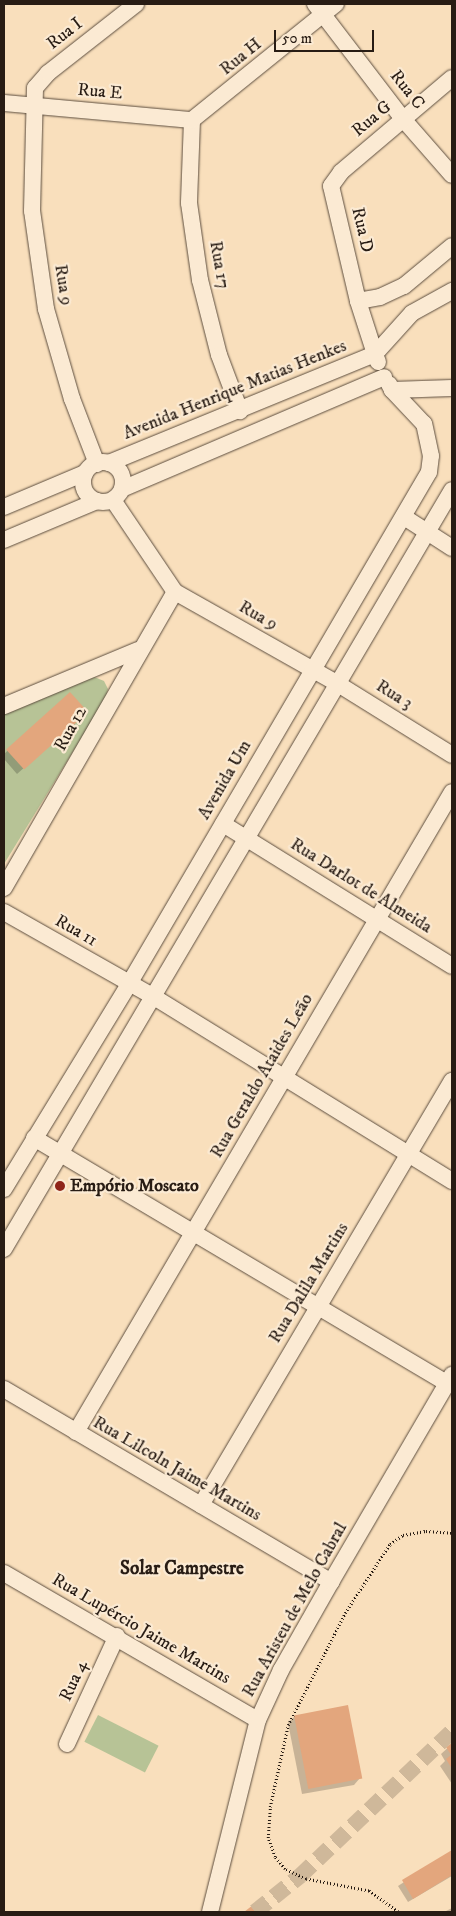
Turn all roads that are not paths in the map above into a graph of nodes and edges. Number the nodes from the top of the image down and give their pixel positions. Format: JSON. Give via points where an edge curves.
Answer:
{"nodes":[{"id":1,"x":136,"y":4,"type":"edge"},
{"id":2,"x":336,"y":4,"type":"edge"},
{"id":3,"x":319,"y":9,"type":"edge"},
{"id":4,"x":452,"y":78,"type":"edge"},
{"id":5,"x":4,"y":103,"type":"edge"},
{"id":6,"x":34,"y":106,"type":"junction"},
{"id":7,"x":403,"y":119,"type":"junction"},
{"id":8,"x":192,"y":120,"type":"junction"},
{"id":9,"x":341,"y":172,"type":"joint"},
{"id":10,"x":452,"y":175,"type":"edge"},
{"id":11,"x":452,"y":246,"type":"edge"},
{"id":12,"x":452,"y":291,"type":"edge"},
{"id":13,"x":358,"y":301,"type":"junction"},
{"id":14,"x":375,"y":354,"type":"junction"},
{"id":15,"x":388,"y":384,"type":"junction"},
{"id":16,"x":452,"y":388,"type":"edge"},
{"id":17,"x":240,"y":411,"type":"junction"},
{"id":18,"x":97,"y":467,"type":"junction"},
{"id":19,"x":452,"y":490,"type":"edge"},
{"id":20,"x":111,"y":497,"type":"junction"},
{"id":21,"x":4,"y":507,"type":"edge"},
{"id":22,"x":404,"y":517,"type":"junction"},
{"id":23,"x":428,"y":532,"type":"junction"},
{"id":24,"x":4,"y":540,"type":"edge"},
{"id":25,"x":452,"y":548,"type":"edge"},
{"id":26,"x":175,"y":592,"type":"junction"},
{"id":27,"x":138,"y":650,"type":"junction"},
{"id":28,"x":313,"y":671,"type":"junction"},
{"id":29,"x":338,"y":684,"type":"junction"},
{"id":30,"x":4,"y":706,"type":"edge"},
{"id":31,"x":452,"y":755,"type":"edge"},
{"id":32,"x":452,"y":792,"type":"edge"},
{"id":33,"x":223,"y":824,"type":"junction"},
{"id":34,"x":249,"y":838,"type":"junction"},
{"id":35,"x":4,"y":888,"type":"edge"},
{"id":36,"x":4,"y":912,"type":"edge"},
{"id":37,"x":376,"y":920,"type":"junction"},
{"id":38,"x":452,"y":966,"type":"edge"},
{"id":39,"x":129,"y":984,"type":"junction"},
{"id":40,"x":154,"y":997,"type":"junction"},
{"id":41,"x":284,"y":1077,"type":"junction"},
{"id":42,"x":452,"y":1081,"type":"edge"},
{"id":43,"x":34,"y":1138,"type":"junction"},
{"id":44,"x":62,"y":1152,"type":"junction"},
{"id":45,"x":409,"y":1154,"type":"junction"},
{"id":46,"x":452,"y":1181,"type":"edge"},
{"id":47,"x":4,"y":1189,"type":"edge"},
{"id":48,"x":194,"y":1231,"type":"junction"},
{"id":49,"x":4,"y":1249,"type":"edge"},
{"id":50,"x":319,"y":1306,"type":"junction"},
{"id":51,"x":450,"y":1379,"type":"edge"},
{"id":52,"x":4,"y":1389,"type":"edge"},
{"id":53,"x":76,"y":1432,"type":"junction"},
{"id":54,"x":201,"y":1505,"type":"junction"},
{"id":55,"x":4,"y":1574,"type":"edge"},
{"id":56,"x":331,"y":1582,"type":"junction"},
{"id":57,"x":117,"y":1636,"type":"junction"},
{"id":58,"x":258,"y":1720,"type":"junction"},
{"id":59,"x":67,"y":1744,"type":"dead end"},
{"id":60,"x":210,"y":1912,"type":"edge"}],
"edges":[{"from":1,"to":6,"type":"street","name":"Rua I","via":[[48,73],[35,88]]},
{"from":2,"to":3,"type":"street","name":"Rua H"},
{"from":3,"to":7,"type":"street","name":"Rua C"},
{"from":3,"to":8,"type":"street","name":"Rua H"},
{"from":4,"to":7,"type":"street","name":"Rua G"},
{"from":5,"to":6,"type":"street","name":"Rua E"},
{"from":6,"to":8,"type":"street","name":"Rua E"},
{"from":6,"to":18,"type":"street","name":"Rua 9","via":[[32,211],[46,310],[72,399]]},
{"from":7,"to":9,"type":"street","name":"Rua G"},
{"from":7,"to":10,"type":"street","name":"Rua C"},
{"from":8,"to":17,"type":"street","name":"Rua 17","via":[[189,204],[200,280],[219,355]]},
{"from":9,"to":13,"type":"street","name":"Rua D","via":[[330,186]]},
{"from":11,"to":13,"type":"street","via":[[404,286],[380,298]]},
{"from":12,"to":14,"type":"street","via":[[412,313]]},
{"from":13,"to":14,"type":"street","name":"Rua D"},
{"from":14,"to":15,"type":"street","name":"Rua D"},
{"from":14,"to":17,"type":"street","name":"Avenida Henrique Matias Henkes"},
{"from":15,"to":16,"type":"street"},
{"from":15,"to":20,"type":"street"},
{"from":15,"to":22,"type":"street","name":"Avenida Um","via":[[424,424],[431,456],[429,472]]},
{"from":17,"to":18,"type":"street","name":"Avenida Henrique Matias Henkes"},
{"from":18,"to":20,"type":"street","via":[[121,473]]},
{"from":18,"to":20,"type":"street","via":[[84,489]]},
{"from":18,"to":21,"type":"street","name":"Avenida Henrique Matias Henkes"},
{"from":19,"to":23,"type":"street"},
{"from":20,"to":24,"type":"street"},
{"from":20,"to":26,"type":"street","name":"Rua 9"},
{"from":22,"to":23,"type":"street"},
{"from":22,"to":28,"type":"street","name":"Avenida Um"},
{"from":23,"to":25,"type":"street"},
{"from":23,"to":29,"type":"street"},
{"from":26,"to":27,"type":"street","name":"Rua 12"},
{"from":26,"to":28,"type":"street","name":"Rua 9"},
{"from":27,"to":30,"type":"street"},
{"from":27,"to":35,"type":"street","name":"Rua 12"},
{"from":28,"to":29,"type":"street","name":"Rua 3"},
{"from":28,"to":33,"type":"street","name":"Avenida Um"},
{"from":29,"to":31,"type":"street","name":"Rua 3"},
{"from":29,"to":34,"type":"street"},
{"from":32,"to":37,"type":"street","name":"Rua Geraldo Ataides Leão"},
{"from":33,"to":34,"type":"street","name":"Rua Darlot de Almeida"},
{"from":33,"to":39,"type":"street","name":"Avenida Um"},
{"from":34,"to":37,"type":"street","name":"Rua Darlot de Almeida"},
{"from":34,"to":40,"type":"street"},
{"from":36,"to":39,"type":"street","name":"Rua 11"},
{"from":37,"to":38,"type":"street","name":"Rua Darlot de Almeida"},
{"from":37,"to":41,"type":"street","name":"Rua Geraldo Ataides Leão"},
{"from":39,"to":40,"type":"street","name":"Rua 11"},
{"from":39,"to":43,"type":"street","name":"Avenida Um"},
{"from":40,"to":41,"type":"street","name":"Rua 11"},
{"from":40,"to":44,"type":"street"},
{"from":41,"to":45,"type":"street","name":"Rua 11"},
{"from":41,"to":48,"type":"street","name":"Rua Geraldo Ataides Leão"},
{"from":42,"to":45,"type":"street","name":"Rua Dalila Martins"},
{"from":43,"to":44,"type":"street"},
{"from":43,"to":47,"type":"street","name":"Avenida Um"},
{"from":44,"to":48,"type":"street"},
{"from":44,"to":49,"type":"street"},
{"from":45,"to":46,"type":"street","name":"Rua 11"},
{"from":45,"to":50,"type":"street","name":"Rua Dalila Martins"},
{"from":48,"to":50,"type":"street"},
{"from":48,"to":53,"type":"street","name":"Rua Geraldo Ataides Leão"},
{"from":50,"to":51,"type":"street"},
{"from":50,"to":54,"type":"street","name":"Rua Dalila Martins"},
{"from":51,"to":56,"type":"street","name":"Rua Aristeu de Melo Cabral"},
{"from":52,"to":53,"type":"street","name":"Rua Lilcoln Jaime Martins"},
{"from":53,"to":54,"type":"street","name":"Rua Lilcoln Jaime Martins"},
{"from":54,"to":56,"type":"street","name":"Rua Lilcoln Jaime Martins"},
{"from":55,"to":57,"type":"street","name":"Rua Lupércio Jaime Martins"},
{"from":56,"to":58,"type":"street","name":"Rua Aristeu de Melo Cabral","via":[[281,1670]]},
{"from":57,"to":58,"type":"street","name":"Rua Lupércio Jaime Martins"},
{"from":57,"to":59,"type":"street","name":"Rua 4"},
{"from":58,"to":60,"type":"street","name":"Rua Aristeu de Melo Cabral"}]}
